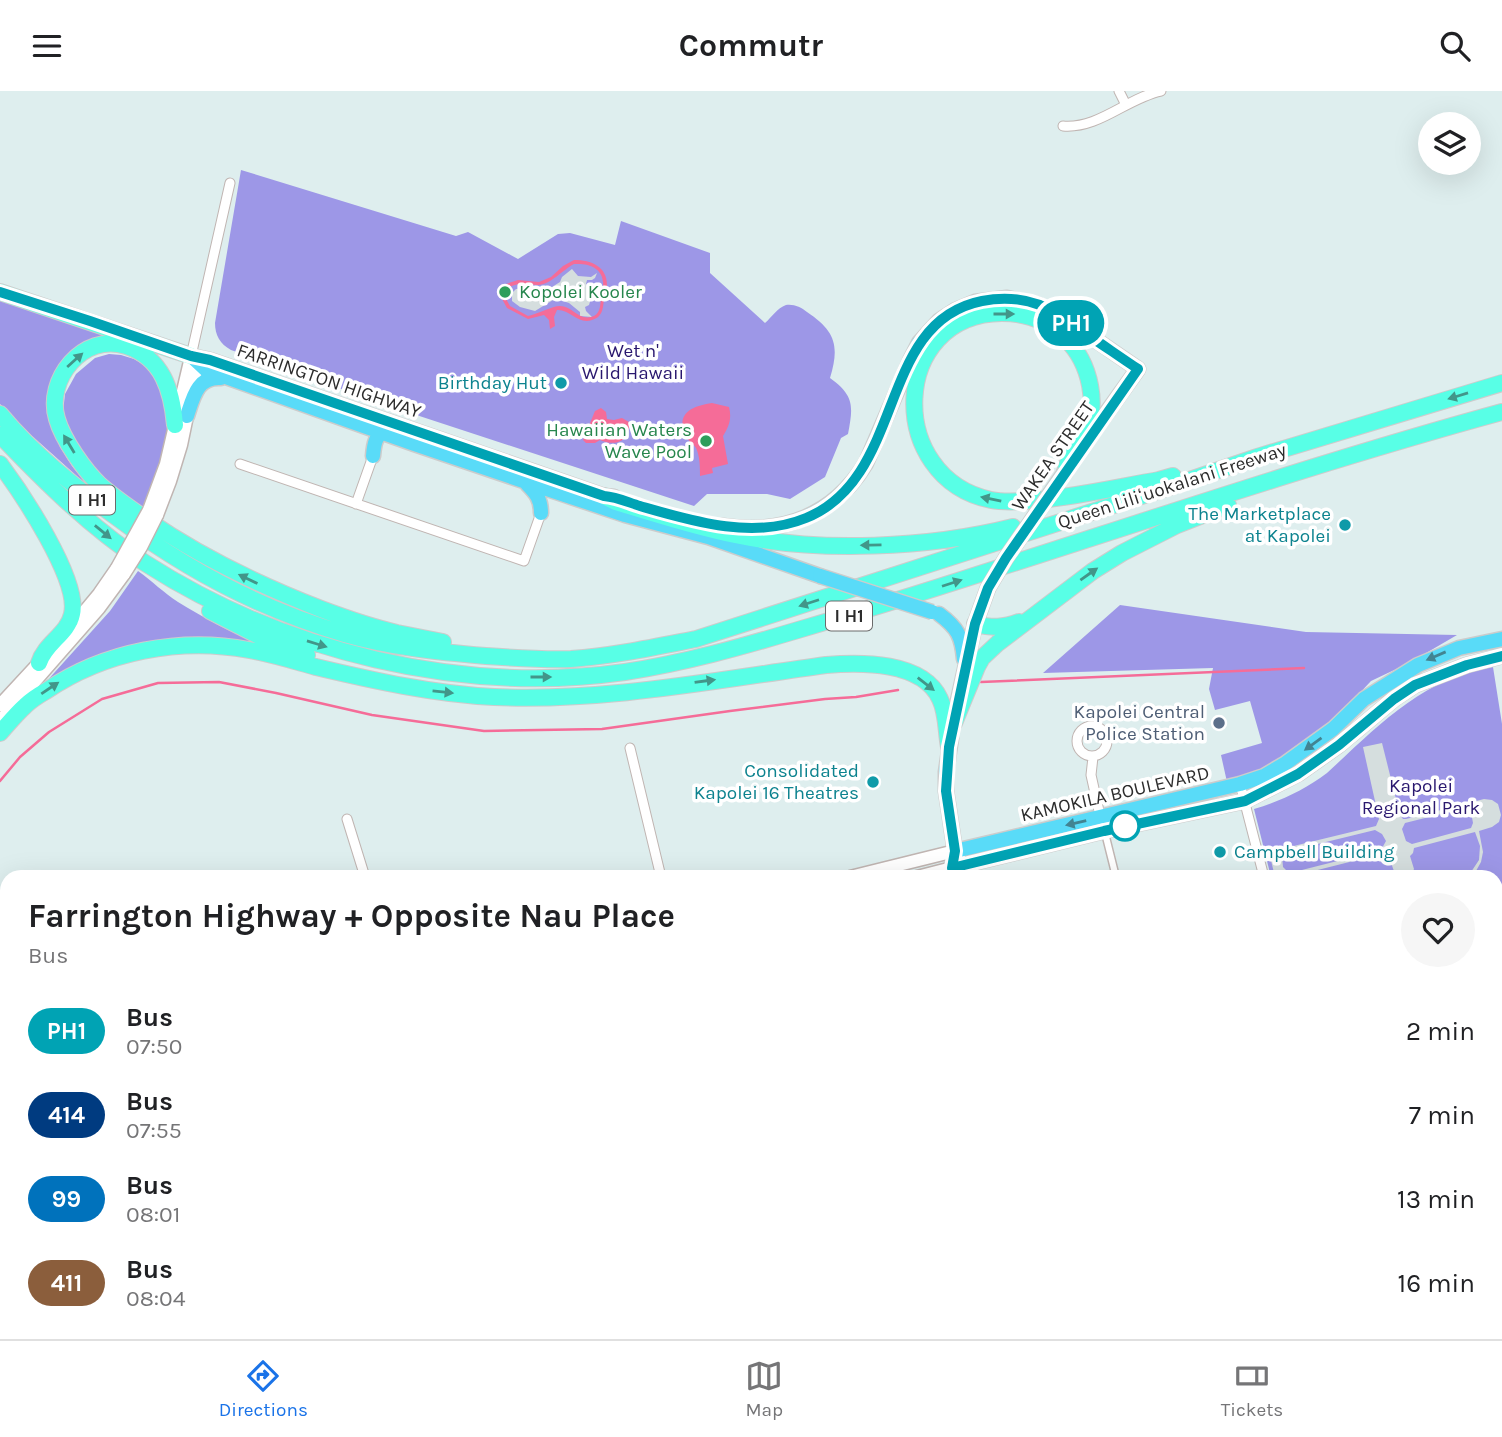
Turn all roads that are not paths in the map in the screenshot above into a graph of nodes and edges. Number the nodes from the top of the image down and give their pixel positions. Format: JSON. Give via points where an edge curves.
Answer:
{"nodes":[{"id":1,"x":1119,"y":91,"type":"edge"},
{"id":2,"x":1161,"y":91,"type":"edge"},
{"id":3,"x":1126,"y":105,"type":"junction"},
{"id":4,"x":1063,"y":126,"type":"dead end"},
{"id":5,"x":230,"y":183,"type":"dead end"},
{"id":6,"x":0,"y":292,"type":"edge"},
{"id":7,"x":191,"y":356,"type":"junction"},
{"id":8,"x":227,"y":378,"type":"junction"},
{"id":9,"x":1502,"y":383,"type":"edge"},
{"id":10,"x":1415,"y":409,"type":"junction"},
{"id":11,"x":1502,"y":412,"type":"edge"},
{"id":12,"x":0,"y":414,"type":"edge"},
{"id":13,"x":181,"y":421,"type":"junction"},
{"id":14,"x":401,"y":433,"type":"junction"},
{"id":15,"x":0,"y":435,"type":"edge"},
{"id":16,"x":376,"y":444,"type":"junction"},
{"id":17,"x":0,"y":464,"type":"edge"},
{"id":18,"x":240,"y":464,"type":"dead end"},
{"id":19,"x":1065,"y":472,"type":"junction"},
{"id":20,"x":523,"y":481,"type":"junction"},
{"id":21,"x":1154,"y":492,"type":"junction"},
{"id":22,"x":565,"y":495,"type":"junction"},
{"id":23,"x":604,"y":496,"type":"junction"},
{"id":24,"x":356,"y":504,"type":"junction"},
{"id":25,"x":638,"y":505,"type":"joint"},
{"id":26,"x":541,"y":513,"type":"junction"},
{"id":27,"x":144,"y":562,"type":"junction"},
{"id":28,"x":120,"y":571,"type":"junction"},
{"id":29,"x":71,"y":595,"type":"junction"},
{"id":30,"x":87,"y":610,"type":"junction"},
{"id":31,"x":868,"y":610,"type":"junction"},
{"id":32,"x":936,"y":613,"type":"junction"},
{"id":33,"x":1034,"y":615,"type":"junction"},
{"id":34,"x":975,"y":624,"type":"junction"},
{"id":35,"x":1502,"y":639,"type":"edge"},
{"id":36,"x":1502,"y":656,"type":"edge"},
{"id":37,"x":525,"y":659,"type":"junction"},
{"id":38,"x":39,"y":663,"type":"junction"},
{"id":39,"x":965,"y":666,"type":"junction"},
{"id":40,"x":397,"y":685,"type":"junction"},
{"id":41,"x":491,"y":697,"type":"junction"},
{"id":42,"x":0,"y":705,"type":"edge"},
{"id":43,"x":0,"y":721,"type":"edge"},
{"id":44,"x":954,"y":723,"type":"junction"},
{"id":45,"x":0,"y":733,"type":"edge"},
{"id":46,"x":949,"y":747,"type":"junction"},
{"id":47,"x":630,"y":748,"type":"dead end"},
{"id":48,"x":1093,"y":757,"type":"dead end"},
{"id":49,"x":1240,"y":785,"type":"junction"},
{"id":50,"x":1245,"y":801,"type":"junction"},
{"id":51,"x":347,"y":819,"type":"dead end"},
{"id":52,"x":1102,"y":824,"type":"junction"},
{"id":53,"x":955,"y":851,"type":"junction"},
{"id":54,"x":363,"y":870,"type":"edge"},
{"id":55,"x":659,"y":870,"type":"edge"},
{"id":56,"x":878,"y":870,"type":"edge"},
{"id":57,"x":959,"y":870,"type":"edge"},
{"id":58,"x":965,"y":870,"type":"edge"},
{"id":59,"x":1114,"y":870,"type":"edge"},
{"id":60,"x":1262,"y":870,"type":"edge"}],
"edges":[{"from":1,"to":3,"type":"street"},
{"from":2,"to":3,"type":"street"},
{"from":3,"to":4,"type":"street","via":[[1092,121]]},
{"from":5,"to":7,"type":"street"},
{"from":6,"to":7,"type":"highway"},
{"from":7,"to":8,"type":"main road","name":"FARRINGTON HIGHWAY","via":[[206,370]]},
{"from":7,"to":13,"type":"main road"},
{"from":7,"to":14,"type":"main road","name":"FARRINGTON HIGHWAY"},
{"from":8,"to":13,"type":"main road","via":[[215,377],[200,385]]},
{"from":8,"to":16,"type":"main road","name":"FARRINGTON HIGHWAY","via":[[355,423]]},
{"from":9,"to":10,"type":"highway","name":"Queen Liliʻuokalani Freeway","number":"I H1","one_way":true},
{"from":10,"to":19,"type":"highway","one_way":true,"via":[[1301,436],[1159,480],[1061,498],[993,500],[974,495],[949,479],[929,457],[918,433],[915,384],[926,355],[947,332],[985,314],[1016,314],[1046,324],[1070,343],[1086,370],[1091,401],[1086,431]]},
{"from":10,"to":21,"type":"highway","name":"Queen Liliʻuokalani Freeway","number":"I H1"},
{"from":31,"to":11,"type":"highway","name":"Queen Liliʻuokalani Freeway","number":"I H1","one_way":true},
{"from":33,"to":11,"type":"highway","one_way":true,"via":[[1093,571],[1177,525],[1425,443]]},
{"from":12,"to":37,"type":"highway","name":"Queen Liliʻuokalani Freeway","number":"I H1","via":[[81,492],[169,555],[250,598],[345,634],[384,643]]},
{"from":13,"to":28,"type":"main road","bridge":true,"via":[[153,512]]},
{"from":37,"to":13,"type":"highway","one_way":true,"via":[[394,633],[337,615],[206,558],[98,483],[57,421],[56,390],[79,355],[100,345],[125,346],[150,360],[164,377]]},
{"from":14,"to":16,"type":"main road"},
{"from":14,"to":16,"type":"main road","via":[[390,428]]},
{"from":14,"to":20,"type":"main road","name":"FARRINGTON HIGHWAY"},
{"from":14,"to":23,"type":"main road","name":"FARRINGTON HIGHWAY"},
{"from":15,"to":27,"type":"highway","name":"Queen Liliʻuokalani Freeway","number":"I H1","one_way":true,"via":[[86,518]]},
{"from":16,"to":24,"type":"street"},
{"from":17,"to":29,"type":"highway","via":[[41,526]]},
{"from":18,"to":24,"type":"street"},
{"from":19,"to":25,"type":"main road","name":"WAKEA STREET","via":[[1138,369],[1058,314],[1007,298],[975,302],[932,328],[909,361],[866,463],[851,486],[825,509],[781,525],[748,528],[702,523]]},
{"from":19,"to":34,"type":"main road","name":"WAKEA STREET","bridge":true,"via":[[988,588]]},
{"from":20,"to":22,"type":"main road","name":"FARRINGTON HIGHWAY"},
{"from":20,"to":26,"type":"main road","via":[[536,493]]},
{"from":21,"to":23,"type":"highway","one_way":true,"via":[[995,531],[862,546],[737,536]]},
{"from":21,"to":37,"type":"highway","name":"Queen Liliʻuokalani Freeway","number":"I H1","one_way":true,"via":[[696,639],[624,653]]},
{"from":22,"to":26,"type":"main road"},
{"from":22,"to":32,"type":"main road","name":"FARRINGTON HIGHWAY","bridge":true},
{"from":23,"to":25,"type":"main road","name":"FARRINGTON HIGHWAY"},
{"from":24,"to":26,"type":"street","via":[[524,561]]},
{"from":27,"to":31,"type":"highway","name":"Queen Liliʻuokalani Freeway","number":"I H1","one_way":true,"via":[[225,608],[316,644],[376,660],[484,675],[578,677],[672,664]]},
{"from":27,"to":40,"type":"highway","via":[[163,581],[246,630]]},
{"from":28,"to":30,"type":"main road"},
{"from":28,"to":43,"type":"main road","via":[[99,608]]},
{"from":29,"to":30,"type":"highway"},
{"from":29,"to":38,"type":"highway","via":[[68,625]]},
{"from":30,"to":38,"type":"main road"},
{"from":31,"to":41,"type":"highway","via":[[806,634],[648,680]]},
{"from":32,"to":34,"type":"main road","name":"FARRINGTON HIGHWAY"},
{"from":32,"to":39,"type":"main road","via":[[958,632]]},
{"from":33,"to":34,"type":"highway","via":[[1000,628]]},
{"from":33,"to":44,"type":"highway","via":[[982,658]]},
{"from":34,"to":39,"type":"main road","name":"WAKEA STREET"},
{"from":35,"to":49,"type":"main road","name":"KAMOKILA BOULEVARD","one_way":true,"via":[[1459,647],[1400,675],[1286,763]]},
{"from":36,"to":50,"type":"main road","name":"KAMOKILA BOULEVARD","via":[[1415,685],[1298,774]]},
{"from":38,"to":42,"type":"main road"},
{"from":39,"to":44,"type":"main road","name":"WAKEA STREET"},
{"from":40,"to":41,"type":"highway","one_way":true},
{"from":45,"to":40,"type":"highway","one_way":true,"via":[[26,705],[74,674],[131,653],[178,646],[250,650]]},
{"from":41,"to":46,"type":"highway","one_way":true,"via":[[620,693],[826,666],[876,664],[920,678],[935,689],[942,702]]},
{"from":44,"to":46,"type":"main road","name":"WAKEA STREET"},
{"from":46,"to":53,"type":"main road","name":"WAKEA STREET","via":[[946,791]]},
{"from":47,"to":55,"type":"street"},
{"from":48,"to":52,"type":"street","via":[[1091,775]]},
{"from":49,"to":50,"type":"street"},
{"from":49,"to":52,"type":"main road","name":"KAMOKILA BOULEVARD"},
{"from":50,"to":52,"type":"main road","name":"KAMOKILA BOULEVARD"},
{"from":50,"to":60,"type":"street"},
{"from":51,"to":54,"type":"street"},
{"from":52,"to":53,"type":"main road","name":"KAMOKILA BOULEVARD","one_way":true},
{"from":52,"to":58,"type":"main road","name":"KAMOKILA BOULEVARD"},
{"from":52,"to":59,"type":"street"},
{"from":53,"to":56,"type":"main road","name":"KAMOKILA BOULEVARD"},
{"from":53,"to":57,"type":"main road","name":"WAKEA STREET"}]}
